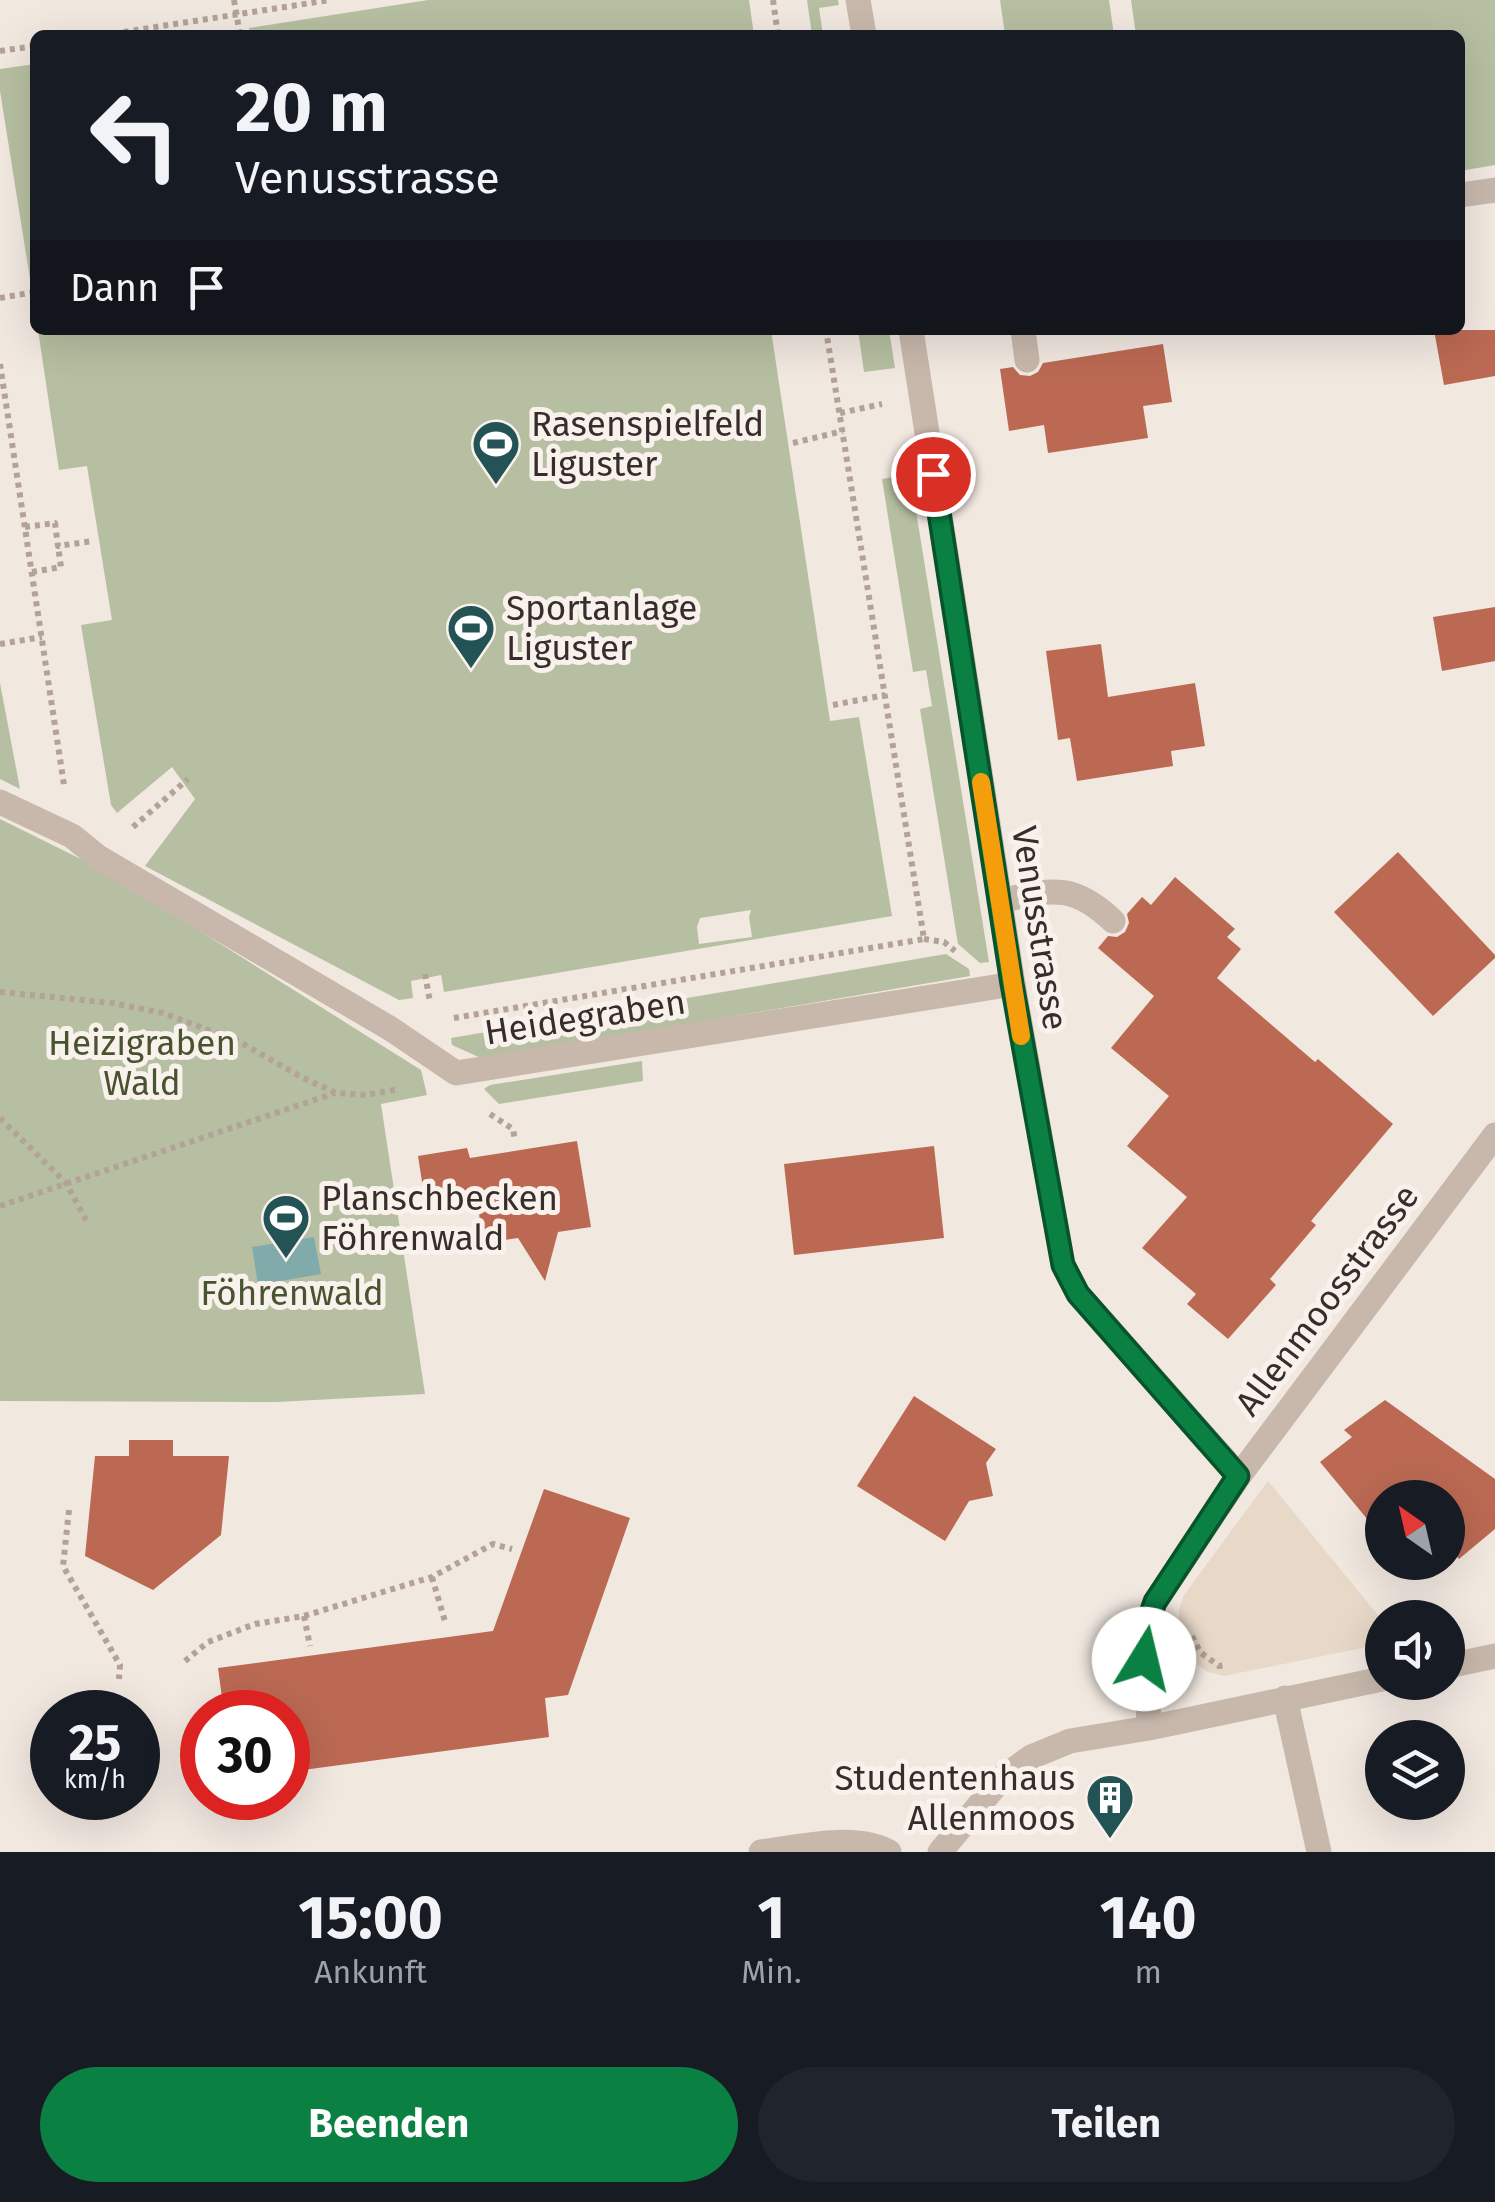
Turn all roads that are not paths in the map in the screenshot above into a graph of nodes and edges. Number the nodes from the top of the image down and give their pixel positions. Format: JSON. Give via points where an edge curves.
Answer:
{"nodes":[{"id":1,"x":858,"y":0,"type":"edge"},
{"id":2,"x":863,"y":30,"type":"edge"},
{"id":3,"x":1495,"y":190,"type":"edge"},
{"id":4,"x":1465,"y":195,"type":"edge"},
{"id":5,"x":911,"y":335,"type":"edge"},
{"id":6,"x":1024,"y":335,"type":"edge"},
{"id":7,"x":1027,"y":360,"type":"dead end"},
{"id":8,"x":0,"y":802,"type":"edge"},
{"id":9,"x":1000,"y":901,"type":"junction"},
{"id":10,"x":1114,"y":921,"type":"dead end"},
{"id":11,"x":1012,"y":984,"type":"junction"},
{"id":12,"x":1495,"y":1135,"type":"edge"},
{"id":13,"x":1238,"y":1476,"type":"junction"},
{"id":14,"x":1495,"y":1656,"type":"edge"},
{"id":15,"x":1465,"y":1662,"type":"edge"},
{"id":16,"x":1365,"y":1682,"type":"edge"},
{"id":17,"x":1285,"y":1698,"type":"junction"},
{"id":18,"x":1149,"y":1728,"type":"junction"},
{"id":19,"x":761,"y":1852,"type":"edge"},
{"id":20,"x":890,"y":1852,"type":"edge"},
{"id":21,"x":940,"y":1852,"type":"edge"},
{"id":22,"x":1320,"y":1852,"type":"edge"}],
"edges":[{"from":1,"to":2,"type":"street"},
{"from":3,"to":4,"type":"street"},
{"from":5,"to":9,"type":"street","name":"Venusstrasse"},
{"from":6,"to":7,"type":"street"},
{"from":8,"to":11,"type":"street","name":"Heidegraben","via":[[72,836],[456,1073]]},
{"from":9,"to":10,"type":"street","via":[[1067,892],[1096,904]]},
{"from":9,"to":11,"type":"street","name":"Venusstrasse"},
{"from":11,"to":13,"type":"street","name":"Venusstrasse","via":[[1063,1265],[1078,1294]]},
{"from":12,"to":13,"type":"street","name":"Allenmoosstrasse"},
{"from":13,"to":18,"type":"street","name":"Allenmoosstrasse","via":[[1155,1602],[1145,1631]]},
{"from":14,"to":15,"type":"street"},
{"from":16,"to":17,"type":"street"},
{"from":17,"to":18,"type":"street"},
{"from":17,"to":22,"type":"street"},
{"from":18,"to":21,"type":"street","via":[[1070,1742],[1031,1757],[1002,1778]]},
{"from":19,"to":20,"type":"street","via":[[843,1842]]}]}
